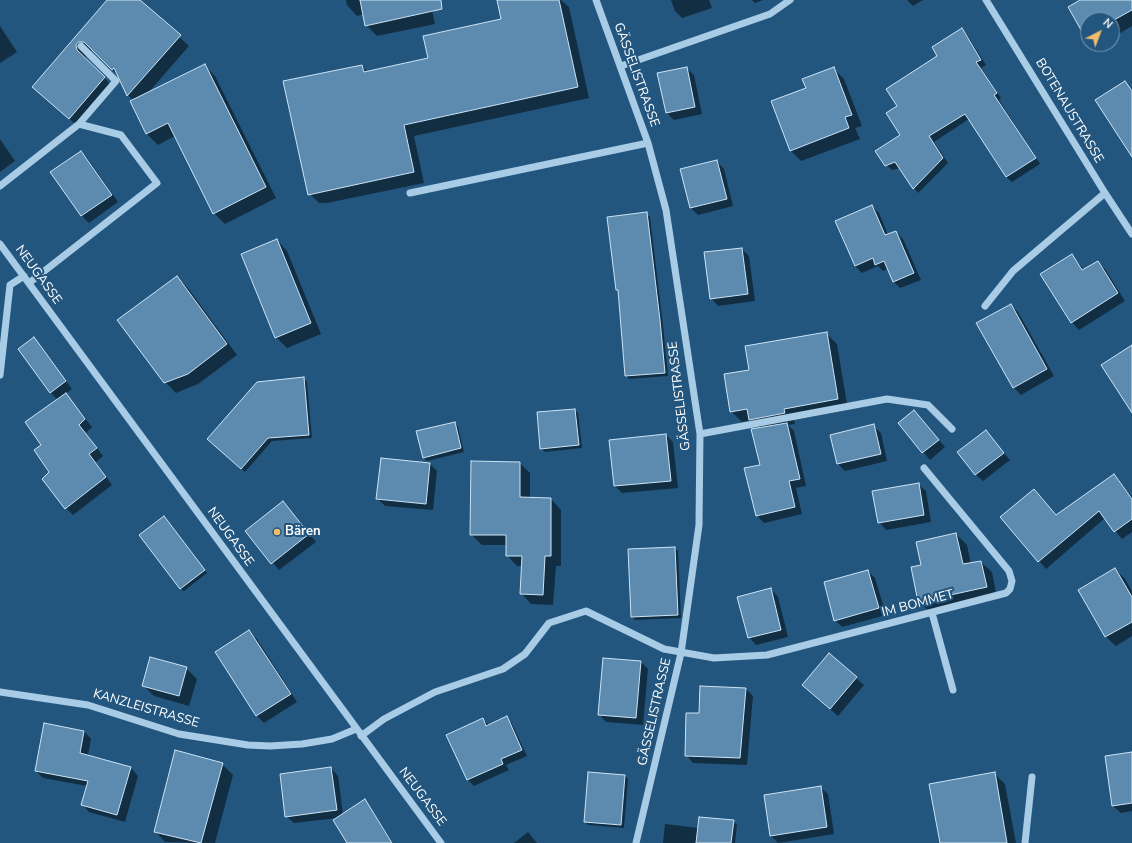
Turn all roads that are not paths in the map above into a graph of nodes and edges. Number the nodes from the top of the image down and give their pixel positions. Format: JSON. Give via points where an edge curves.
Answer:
{"nodes":[{"id":1,"x":596,"y":0,"type":"edge"},
{"id":2,"x":790,"y":0,"type":"edge"},
{"id":3,"x":986,"y":0,"type":"edge"},
{"id":4,"x":81,"y":46,"type":"dead end"},
{"id":5,"x":622,"y":66,"type":"junction"},
{"id":6,"x":79,"y":124,"type":"junction"},
{"id":7,"x":648,"y":143,"type":"junction"},
{"id":8,"x":0,"y":186,"type":"edge"},
{"id":9,"x":410,"y":193,"type":"dead end"},
{"id":10,"x":1105,"y":193,"type":"junction"},
{"id":11,"x":1132,"y":234,"type":"edge"},
{"id":12,"x":0,"y":244,"type":"edge"},
{"id":13,"x":24,"y":276,"type":"junction"},
{"id":14,"x":29,"y":284,"type":"junction"},
{"id":15,"x":985,"y":306,"type":"dead end"},
{"id":16,"x":0,"y":375,"type":"edge"},
{"id":17,"x":952,"y":429,"type":"dead end"},
{"id":18,"x":700,"y":434,"type":"junction"},
{"id":19,"x":924,"y":468,"type":"dead end"},
{"id":20,"x":932,"y":613,"type":"junction"},
{"id":21,"x":681,"y":653,"type":"junction"},
{"id":22,"x":953,"y":690,"type":"dead end"},
{"id":23,"x":0,"y":692,"type":"edge"},
{"id":24,"x":356,"y":729,"type":"junction"},
{"id":25,"x":361,"y":736,"type":"junction"},
{"id":26,"x":1032,"y":777,"type":"dead end"},
{"id":27,"x":441,"y":843,"type":"edge"},
{"id":28,"x":636,"y":843,"type":"edge"},
{"id":29,"x":1025,"y":843,"type":"edge"}],
"edges":[{"from":1,"to":5,"type":"street","name":"GÄSSELISTRASSE"},
{"from":2,"to":5,"type":"street","via":[[770,14]]},
{"from":3,"to":10,"type":"street","name":"BOTENAUSTRASSE"},
{"from":4,"to":6,"type":"street","via":[[116,81]]},
{"from":5,"to":7,"type":"street","name":"GÄSSELISTRASSE"},
{"from":6,"to":8,"type":"street"},
{"from":6,"to":14,"type":"street","via":[[121,135],[157,183]]},
{"from":7,"to":9,"type":"street"},
{"from":7,"to":18,"type":"street","name":"GÄSSELISTRASSE","via":[[666,210]]},
{"from":10,"to":11,"type":"street","name":"BOTENAUSTRASSE"},
{"from":10,"to":15,"type":"street","via":[[1013,271]]},
{"from":12,"to":13,"type":"street","name":"NEUGASSE"},
{"from":13,"to":14,"type":"street","name":"NEUGASSE"},
{"from":13,"to":16,"type":"street","via":[[10,286]]},
{"from":14,"to":24,"type":"street","name":"NEUGASSE"},
{"from":17,"to":18,"type":"street","via":[[928,404],[887,399]]},
{"from":18,"to":21,"type":"street","name":"GÄSSELISTRASSE","via":[[699,525]]},
{"from":19,"to":20,"type":"street","name":"IM BOMMET","via":[[1009,571],[1012,581],[1006,593]]},
{"from":20,"to":21,"type":"street","name":"IM BOMMET","via":[[767,655],[714,658]]},
{"from":20,"to":22,"type":"street"},
{"from":21,"to":25,"type":"street","name":"IM BOMMET","via":[[664,649],[586,611],[549,624],[525,654],[503,669],[435,692],[384,719]]},
{"from":21,"to":28,"type":"street","name":"GÄSSELISTRASSE"},
{"from":23,"to":24,"type":"street","name":"KANZLEISTRASSE","via":[[88,705],[179,734],[248,745],[302,744],[332,739]]},
{"from":24,"to":25,"type":"street","name":"NEUGASSE"},
{"from":25,"to":27,"type":"street","name":"NEUGASSE"},
{"from":26,"to":29,"type":"street"}]}
